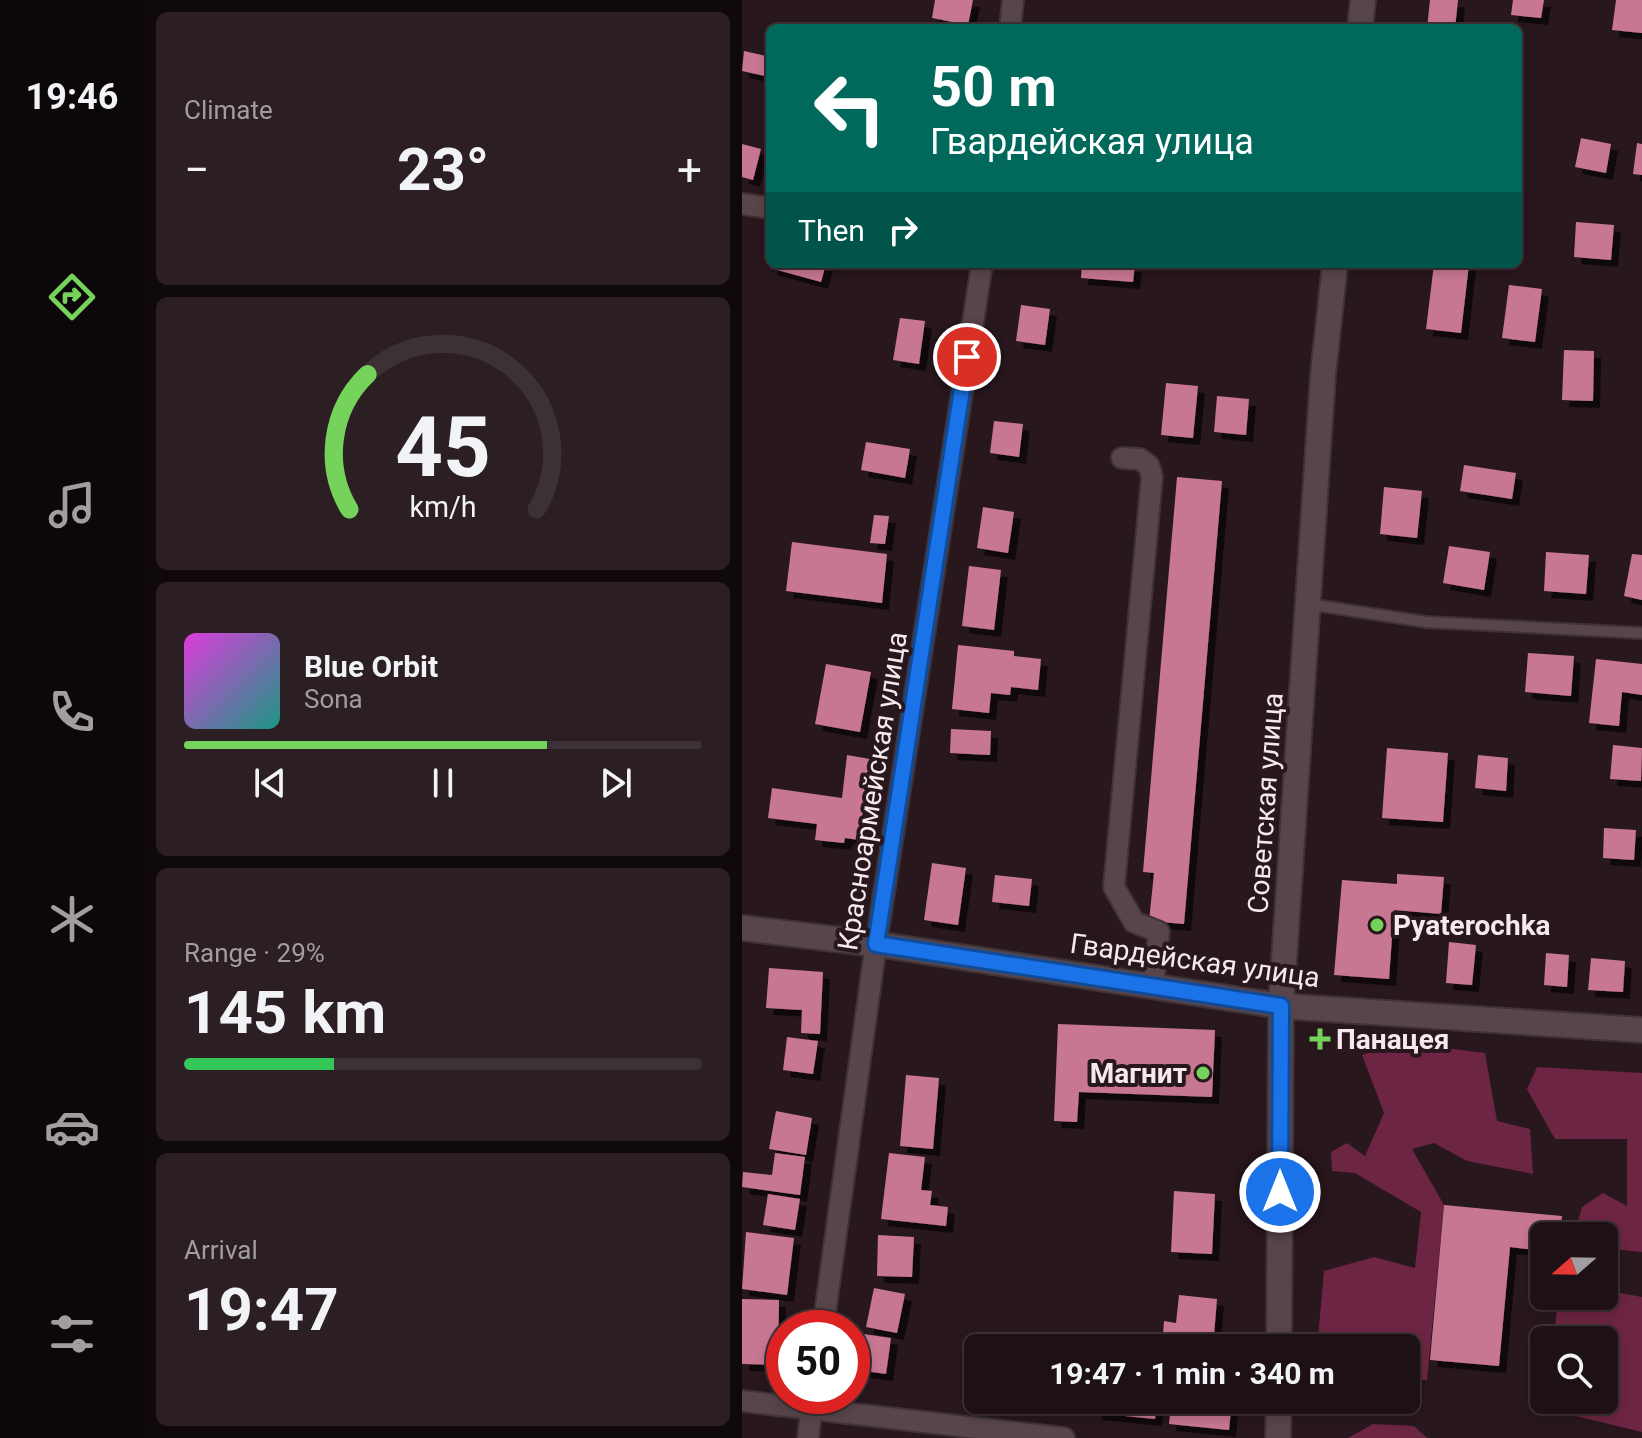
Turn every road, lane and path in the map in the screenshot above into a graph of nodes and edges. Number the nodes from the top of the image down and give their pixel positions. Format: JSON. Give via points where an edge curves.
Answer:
{"nodes":[{"id":1,"x":1013,"y":0,"type":"edge"},
{"id":2,"x":1363,"y":0,"type":"edge"},
{"id":3,"x":1010,"y":24,"type":"edge"},
{"id":4,"x":1360,"y":24,"type":"edge"},
{"id":5,"x":742,"y":204,"type":"edge"},
{"id":6,"x":766,"y":207,"type":"edge"},
{"id":7,"x":981,"y":268,"type":"edge"},
{"id":8,"x":1335,"y":268,"type":"edge"},
{"id":9,"x":1122,"y":458,"type":"dead end"},
{"id":10,"x":1308,"y":604,"type":"junction"},
{"id":11,"x":1642,"y":633,"type":"edge"},
{"id":12,"x":742,"y":928,"type":"edge"},
{"id":13,"x":876,"y":944,"type":"junction"},
{"id":14,"x":1153,"y":986,"type":"junction"},
{"id":15,"x":1281,"y":1006,"type":"junction"},
{"id":16,"x":1642,"y":1030,"type":"edge"},
{"id":17,"x":825,"y":1310,"type":"edge"},
{"id":18,"x":1279,"y":1334,"type":"edge"},
{"id":19,"x":742,"y":1401,"type":"edge"},
{"id":20,"x":766,"y":1402,"type":"edge"},
{"id":21,"x":870,"y":1411,"type":"edge"},
{"id":22,"x":811,"y":1414,"type":"edge"},
{"id":23,"x":1279,"y":1414,"type":"edge"},
{"id":24,"x":808,"y":1438,"type":"edge"},
{"id":25,"x":1064,"y":1438,"type":"edge"},
{"id":26,"x":1278,"y":1438,"type":"edge"}],
"edges":[{"from":1,"to":3,"type":"street"},
{"from":2,"to":4,"type":"main road"},
{"from":5,"to":6,"type":"street"},
{"from":7,"to":13,"type":"street","name":"Красноармейская улица"},
{"from":8,"to":10,"type":"main road","name":"Советская улица"},
{"from":9,"to":14,"type":"street","via":[[1140,459],[1152,477],[1114,887],[1134,922],[1159,932]]},
{"from":10,"to":11,"type":"lane","via":[[1426,622]]},
{"from":10,"to":15,"type":"main road","name":"Советская улица"},
{"from":12,"to":13,"type":"main road","name":"Гвардейская улица"},
{"from":13,"to":14,"type":"main road","name":"Гвардейская улица"},
{"from":13,"to":17,"type":"street","name":"Красноармейская улица"},
{"from":14,"to":15,"type":"main road","name":"Гвардейская улица"},
{"from":15,"to":16,"type":"main road","name":"Гвардейская улица"},
{"from":15,"to":18,"type":"main road","name":"Советская улица"},
{"from":19,"to":20,"type":"street"},
{"from":21,"to":25,"type":"street"},
{"from":22,"to":24,"type":"street"},
{"from":23,"to":26,"type":"main road"}]}
